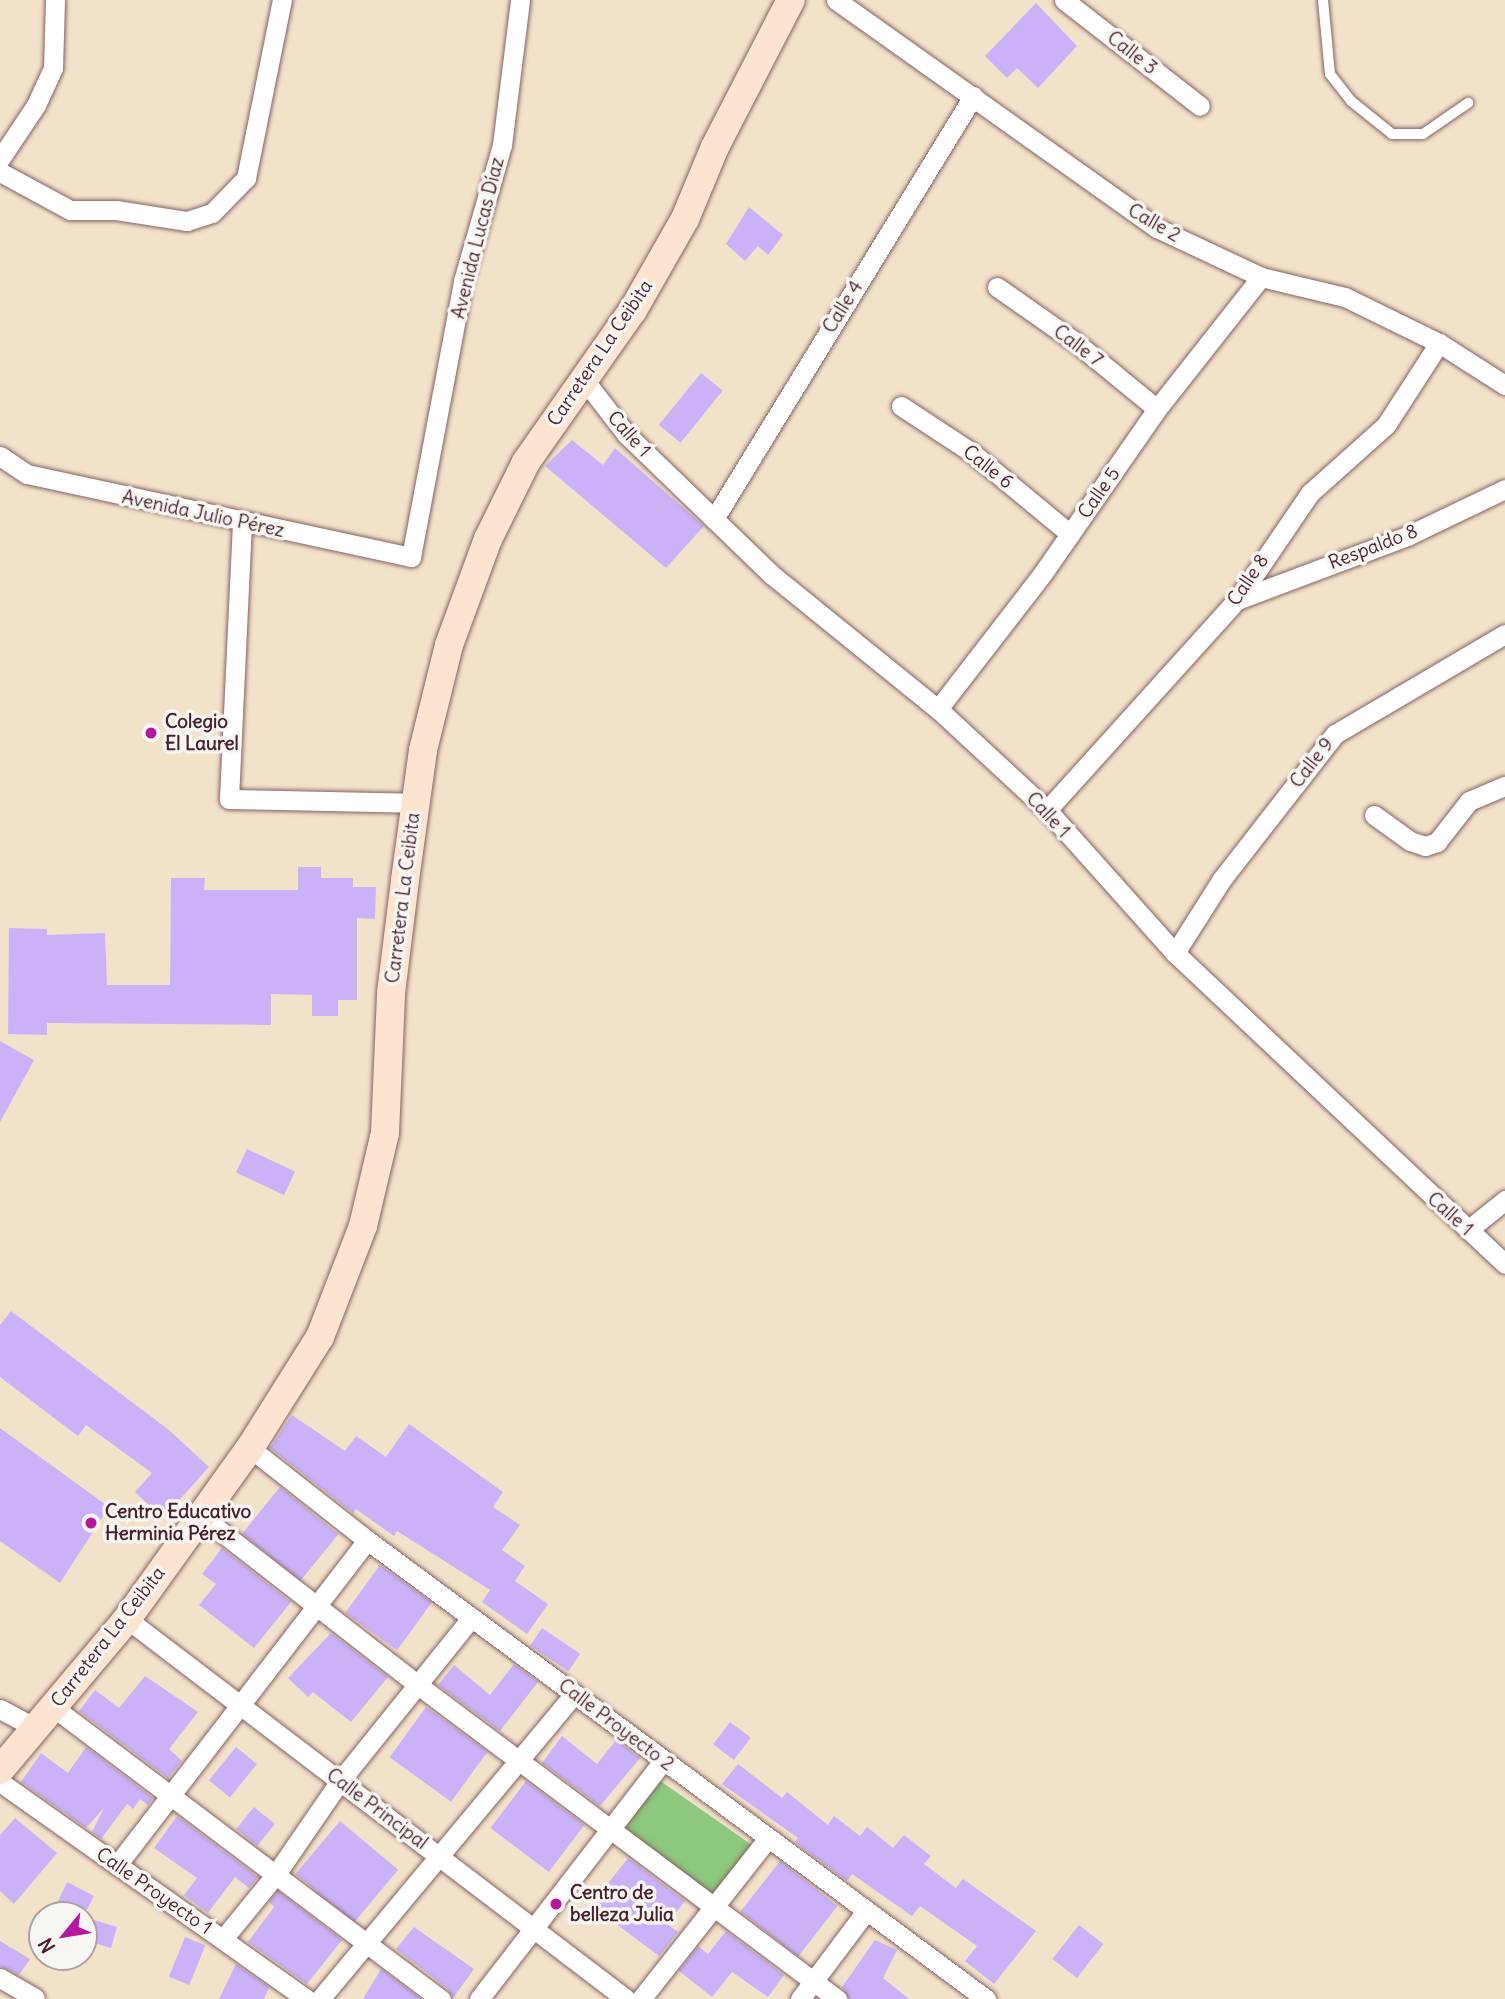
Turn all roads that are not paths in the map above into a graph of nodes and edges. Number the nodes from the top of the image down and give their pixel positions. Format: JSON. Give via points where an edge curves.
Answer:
{"nodes":[{"id":1,"x":55,"y":0,"type":"edge"},
{"id":2,"x":282,"y":0,"type":"edge"},
{"id":3,"x":791,"y":0,"type":"edge"},
{"id":4,"x":836,"y":0,"type":"edge"},
{"id":5,"x":1064,"y":0,"type":"edge"},
{"id":6,"x":1323,"y":0,"type":"edge"},
{"id":7,"x":519,"y":1,"type":"edge"},
{"id":8,"x":973,"y":96,"type":"junction"},
{"id":9,"x":1468,"y":103,"type":"dead end"},
{"id":10,"x":1200,"y":106,"type":"dead end"},
{"id":11,"x":0,"y":159,"type":"edge"},
{"id":12,"x":0,"y":172,"type":"edge"},
{"id":13,"x":1261,"y":277,"type":"junction"},
{"id":14,"x":997,"y":287,"type":"dead end"},
{"id":15,"x":1439,"y":343,"type":"junction"},
{"id":16,"x":582,"y":377,"type":"junction"},
{"id":17,"x":1505,"y":385,"type":"edge"},
{"id":18,"x":901,"y":406,"type":"dead end"},
{"id":19,"x":1157,"y":409,"type":"junction"},
{"id":20,"x":0,"y":456,"type":"edge"},
{"id":21,"x":1505,"y":489,"type":"edge"},
{"id":22,"x":714,"y":519,"type":"junction"},
{"id":23,"x":242,"y":523,"type":"junction"},
{"id":24,"x":1070,"y":534,"type":"junction"},
{"id":25,"x":411,"y":557,"type":"joint"},
{"id":26,"x":1237,"y":600,"type":"junction"},
{"id":27,"x":1505,"y":634,"type":"edge"},
{"id":28,"x":938,"y":709,"type":"junction"},
{"id":29,"x":1505,"y":786,"type":"edge"},
{"id":30,"x":415,"y":803,"type":"junction"},
{"id":31,"x":1047,"y":810,"type":"junction"},
{"id":32,"x":1374,"y":815,"type":"dead end"},
{"id":33,"x":1175,"y":953,"type":"junction"},
{"id":34,"x":1505,"y":1200,"type":"edge"},
{"id":35,"x":1468,"y":1230,"type":"junction"},
{"id":36,"x":1505,"y":1264,"type":"edge"},
{"id":37,"x":250,"y":1448,"type":"junction"},
{"id":38,"x":201,"y":1516,"type":"junction"},
{"id":39,"x":367,"y":1540,"type":"junction"},
{"id":40,"x":316,"y":1605,"type":"junction"},
{"id":41,"x":471,"y":1618,"type":"junction"},
{"id":42,"x":127,"y":1619,"type":"junction"},
{"id":43,"x":418,"y":1685,"type":"junction"},
{"id":44,"x":573,"y":1693,"type":"junction"},
{"id":45,"x":239,"y":1704,"type":"junction"},
{"id":46,"x":0,"y":1709,"type":"edge"},
{"id":47,"x":44,"y":1717,"type":"junction"},
{"id":48,"x":517,"y":1760,"type":"junction"},
{"id":49,"x":664,"y":1760,"type":"junction"},
{"id":50,"x":0,"y":1770,"type":"edge"},
{"id":51,"x":340,"y":1781,"type":"junction"},
{"id":52,"x":0,"y":1782,"type":"edge"},
{"id":53,"x":170,"y":1795,"type":"junction"},
{"id":54,"x":610,"y":1829,"type":"junction"},
{"id":55,"x":768,"y":1838,"type":"junction"},
{"id":56,"x":439,"y":1856,"type":"junction"},
{"id":57,"x":117,"y":1865,"type":"junction"},
{"id":58,"x":276,"y":1874,"type":"junction"},
{"id":59,"x":716,"y":1908,"type":"junction"},
{"id":60,"x":866,"y":1911,"type":"junction"},
{"id":61,"x":533,"y":1928,"type":"junction"},
{"id":62,"x":223,"y":1939,"type":"junction"},
{"id":63,"x":367,"y":1942,"type":"junction"},
{"id":64,"x":0,"y":1978,"type":"edge"},
{"id":65,"x":813,"y":1981,"type":"junction"},
{"id":66,"x":964,"y":1993,"type":"edge"},
{"id":67,"x":34,"y":1998,"type":"edge"},
{"id":68,"x":307,"y":1999,"type":"edge"},
{"id":69,"x":320,"y":1999,"type":"edge"},
{"id":70,"x":441,"y":1999,"type":"edge"},
{"id":71,"x":479,"y":1999,"type":"edge"},
{"id":72,"x":626,"y":1999,"type":"edge"},
{"id":73,"x":641,"y":1999,"type":"edge"},
{"id":74,"x":800,"y":1999,"type":"edge"},
{"id":75,"x":837,"y":1999,"type":"edge"},
{"id":76,"x":986,"y":1999,"type":"edge"}],
"edges":[{"from":1,"to":11,"type":"street","via":[[53,68],[36,105]]},
{"from":2,"to":12,"type":"street","via":[[246,178],[212,213],[187,221],[116,210],[70,210]]},
{"from":3,"to":16,"type":"street","name":"Carretera La Ceibita","via":[[715,147],[685,219],[633,310]]},
{"from":4,"to":8,"type":"street","name":"Calle 2"},
{"from":5,"to":10,"type":"street","name":"Calle 3"},
{"from":6,"to":9,"type":"lane","via":[[1330,74],[1351,101],[1392,134],[1423,134]]},
{"from":7,"to":25,"type":"street","name":"Avenida Lucas Díaz","via":[[502,145],[463,281]]},
{"from":8,"to":13,"type":"street","name":"Calle 2","via":[[1157,228]]},
{"from":8,"to":22,"type":"street","name":"Calle 4"},
{"from":13,"to":15,"type":"street","name":"Calle 2","via":[[1345,297]]},
{"from":13,"to":19,"type":"street","name":"Calle 5"},
{"from":14,"to":19,"type":"street","name":"Calle 7","via":[[1074,341]]},
{"from":15,"to":17,"type":"street","name":"Calle 2"},
{"from":15,"to":26,"type":"street","name":"Calle 8","via":[[1385,425],[1310,493]]},
{"from":16,"to":22,"type":"street","name":"Calle 1","via":[[626,434]]},
{"from":16,"to":30,"type":"street","name":"Carretera La Ceibita","via":[[526,462],[484,549],[449,645]]},
{"from":18,"to":24,"type":"street","name":"Calle 6","via":[[971,452]]},
{"from":19,"to":24,"type":"street","name":"Calle 5"},
{"from":20,"to":23,"type":"street","name":"Avenida Julio Pérez","via":[[27,474]]},
{"from":21,"to":26,"type":"street","name":"Respaldo 8","via":[[1407,536]]},
{"from":22,"to":28,"type":"street","name":"Calle 1","via":[[771,574]]},
{"from":23,"to":25,"type":"street","name":"Avenida Julio Pérez"},
{"from":23,"to":30,"type":"street","via":[[229,799]]},
{"from":24,"to":28,"type":"street","name":"Calle 5"},
{"from":26,"to":31,"type":"street","name":"Calle 8"},
{"from":27,"to":33,"type":"street","name":"Calle 9","via":[[1335,734],[1222,879]]},
{"from":28,"to":31,"type":"street","name":"Calle 1"},
{"from":29,"to":32,"type":"street","via":[[1469,801],[1437,842],[1425,846],[1410,841]]},
{"from":30,"to":37,"type":"street","name":"Carretera La Ceibita","via":[[391,993],[385,1133],[363,1226],[320,1338]]},
{"from":31,"to":33,"type":"street","name":"Calle 1"},
{"from":33,"to":35,"type":"street","name":"Calle 1"},
{"from":34,"to":35,"type":"street"},
{"from":35,"to":36,"type":"street","name":"Calle 1"},
{"from":37,"to":38,"type":"street","name":"Carretera La Ceibita"},
{"from":37,"to":39,"type":"street","name":"Calle Proyecto 2"},
{"from":38,"to":40,"type":"street"},
{"from":38,"to":42,"type":"street","name":"Carretera La Ceibita"},
{"from":39,"to":40,"type":"street"},
{"from":39,"to":41,"type":"street","name":"Calle Proyecto 2"},
{"from":40,"to":43,"type":"street"},
{"from":40,"to":45,"type":"street"},
{"from":41,"to":43,"type":"street"},
{"from":41,"to":44,"type":"street","name":"Calle Proyecto 2"},
{"from":42,"to":45,"type":"street","name":"Calle Principal"},
{"from":42,"to":47,"type":"street","name":"Carretera La Ceibita"},
{"from":43,"to":48,"type":"street"},
{"from":43,"to":51,"type":"street"},
{"from":44,"to":48,"type":"street"},
{"from":44,"to":49,"type":"street","name":"Calle Proyecto 2"},
{"from":45,"to":51,"type":"street","name":"Calle Principal"},
{"from":45,"to":53,"type":"street"},
{"from":46,"to":47,"type":"street"},
{"from":47,"to":50,"type":"street","name":"Carretera La Ceibita"},
{"from":47,"to":53,"type":"street"},
{"from":48,"to":54,"type":"street"},
{"from":48,"to":56,"type":"street"},
{"from":49,"to":54,"type":"street"},
{"from":49,"to":55,"type":"street","name":"Calle Proyecto 2"},
{"from":51,"to":56,"type":"street","name":"Calle Principal"},
{"from":51,"to":58,"type":"street"},
{"from":52,"to":57,"type":"street","name":"Calle Proyecto 1"},
{"from":53,"to":57,"type":"street"},
{"from":53,"to":58,"type":"street"},
{"from":54,"to":59,"type":"street"},
{"from":54,"to":61,"type":"street"},
{"from":55,"to":59,"type":"street"},
{"from":55,"to":60,"type":"street","name":"Calle Proyecto 2"},
{"from":56,"to":61,"type":"street","name":"Calle Principal"},
{"from":56,"to":63,"type":"street"},
{"from":57,"to":62,"type":"street","name":"Calle Proyecto 1"},
{"from":58,"to":62,"type":"street"},
{"from":58,"to":63,"type":"street"},
{"from":59,"to":65,"type":"street"},
{"from":59,"to":73,"type":"street"},
{"from":60,"to":65,"type":"street"},
{"from":60,"to":66,"type":"street","name":"Calle Proyecto 2"},
{"from":61,"to":71,"type":"street"},
{"from":61,"to":72,"type":"street","name":"Calle Principal"},
{"from":62,"to":68,"type":"street","name":"Calle Proyecto 1"},
{"from":63,"to":69,"type":"street"},
{"from":63,"to":70,"type":"street"},
{"from":64,"to":67,"type":"street"},
{"from":65,"to":74,"type":"street"},
{"from":65,"to":75,"type":"street"},
{"from":66,"to":76,"type":"street","name":"Calle Proyecto 2"}]}
